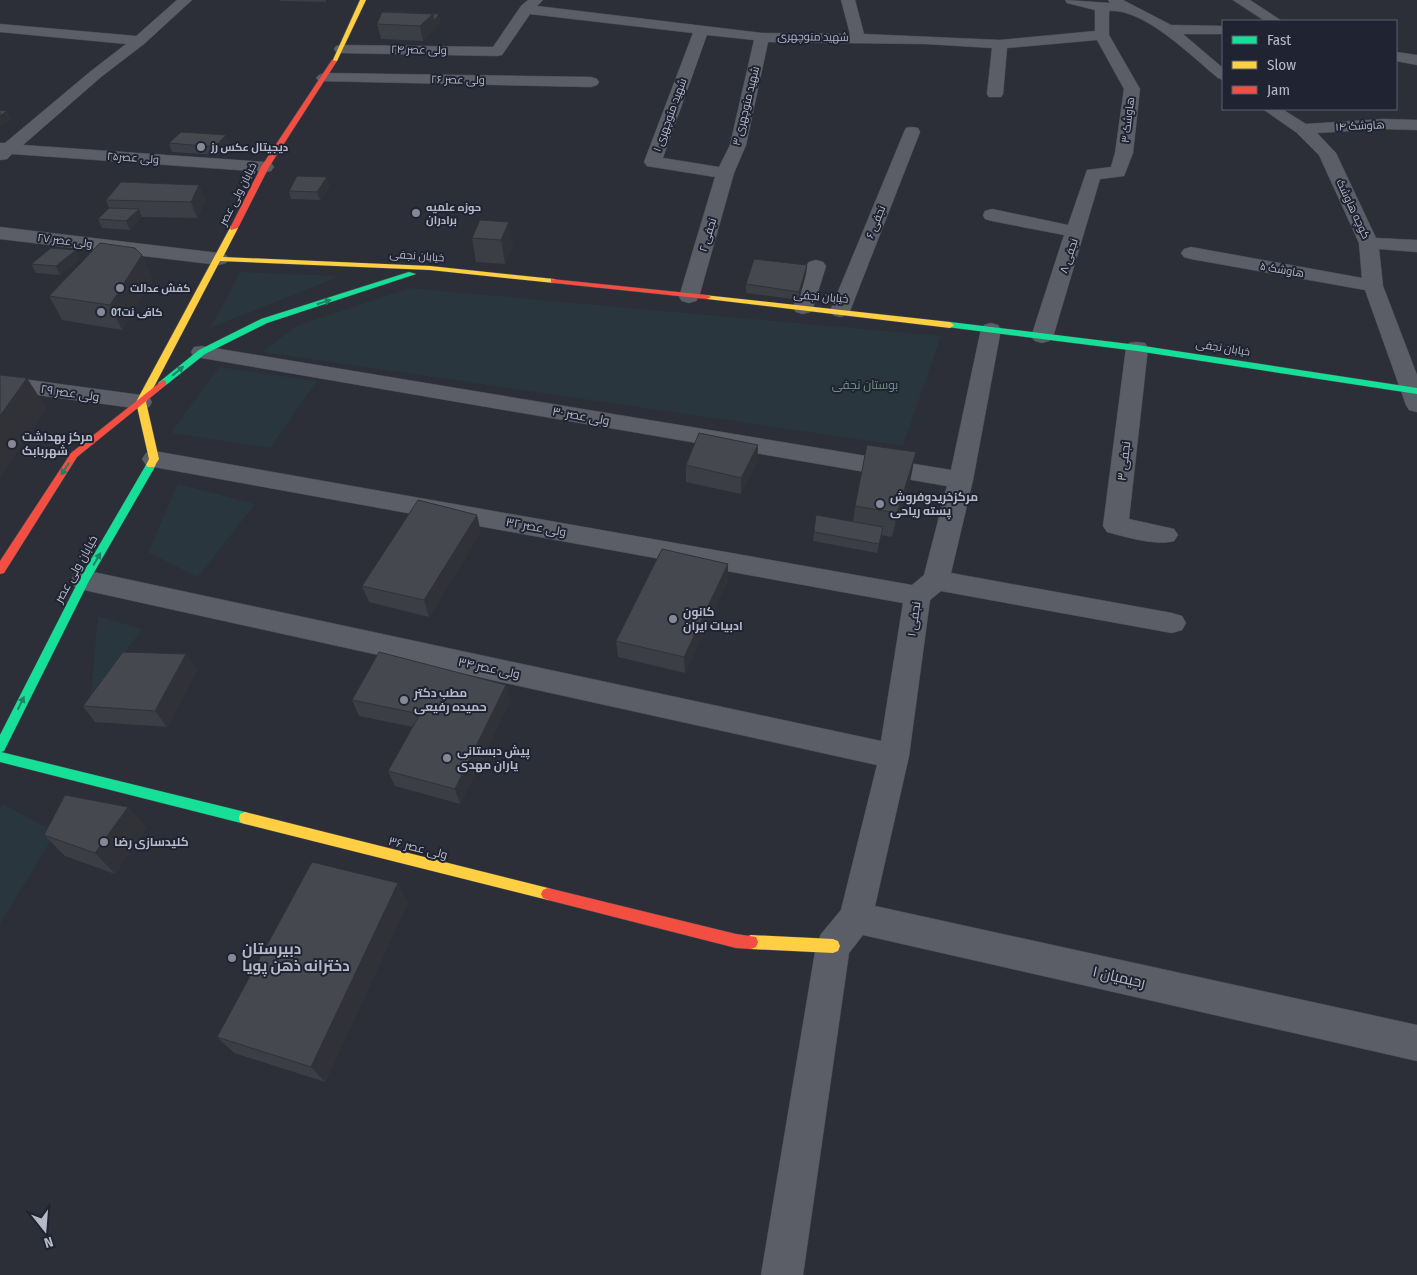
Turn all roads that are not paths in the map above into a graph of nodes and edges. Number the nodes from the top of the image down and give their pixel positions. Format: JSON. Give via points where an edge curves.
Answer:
{"nodes":[{"id":1,"x":185,"y":0,"type":"edge"},
{"id":2,"x":362,"y":0,"type":"edge"},
{"id":3,"x":848,"y":0,"type":"edge"},
{"id":4,"x":1072,"y":0,"type":"edge"},
{"id":5,"x":1240,"y":0,"type":"edge"},
{"id":6,"x":531,"y":4,"type":"edge"},
{"id":7,"x":1113,"y":5,"type":"edge"},
{"id":8,"x":1273,"y":20,"type":"edge"},
{"id":9,"x":0,"y":28,"type":"edge"},
{"id":10,"x":702,"y":29,"type":"junction"},
{"id":11,"x":1167,"y":29,"type":"junction"},
{"id":12,"x":1222,"y":30,"type":"edge"},
{"id":13,"x":1102,"y":35,"type":"junction"},
{"id":14,"x":762,"y":37,"type":"junction"},
{"id":15,"x":858,"y":38,"type":"junction"},
{"id":16,"x":139,"y":41,"type":"junction"},
{"id":17,"x":1000,"y":44,"type":"junction"},
{"id":18,"x":341,"y":49,"type":"junction"},
{"id":19,"x":1397,"y":57,"type":"edge"},
{"id":20,"x":1417,"y":60,"type":"edge"},
{"id":21,"x":1222,"y":74,"type":"edge"},
{"id":22,"x":324,"y":78,"type":"junction"},
{"id":23,"x":591,"y":82,"type":"dead end"},
{"id":24,"x":995,"y":94,"type":"dead end"},
{"id":25,"x":1273,"y":110,"type":"edge"},
{"id":26,"x":1417,"y":125,"type":"edge"},
{"id":27,"x":1303,"y":129,"type":"junction"},
{"id":28,"x":912,"y":132,"type":"dead end"},
{"id":29,"x":3,"y":151,"type":"edge"},
{"id":30,"x":265,"y":167,"type":"junction"},
{"id":31,"x":725,"y":174,"type":"junction"},
{"id":32,"x":1093,"y":174,"type":"joint"},
{"id":33,"x":992,"y":215,"type":"dead end"},
{"id":34,"x":1076,"y":232,"type":"junction"},
{"id":35,"x":0,"y":233,"type":"edge"},
{"id":36,"x":1369,"y":243,"type":"junction"},
{"id":37,"x":1417,"y":246,"type":"edge"},
{"id":38,"x":1191,"y":253,"type":"dead end"},
{"id":39,"x":219,"y":259,"type":"junction"},
{"id":40,"x":816,"y":266,"type":"dead end"},
{"id":41,"x":430,"y":268,"type":"junction"},
{"id":42,"x":1373,"y":286,"type":"junction"},
{"id":43,"x":689,"y":296,"type":"junction"},
{"id":44,"x":803,"y":308,"type":"junction"},
{"id":45,"x":840,"y":311,"type":"junction"},
{"id":46,"x":990,"y":329,"type":"junction"},
{"id":47,"x":1042,"y":337,"type":"junction"},
{"id":48,"x":1137,"y":348,"type":"junction"},
{"id":49,"x":202,"y":352,"type":"junction"},
{"id":50,"x":0,"y":384,"type":"edge"},
{"id":51,"x":1416,"y":395,"type":"edge"},
{"id":52,"x":141,"y":402,"type":"junction"},
{"id":53,"x":154,"y":459,"type":"junction"},
{"id":54,"x":961,"y":480,"type":"junction"},
{"id":55,"x":1164,"y":535,"type":"dead end"},
{"id":56,"x":0,"y":570,"type":"edge"},
{"id":57,"x":84,"y":580,"type":"junction"},
{"id":58,"x":926,"y":588,"type":"junction"},
{"id":59,"x":1172,"y":623,"type":"dead end"},
{"id":60,"x":0,"y":747,"type":"edge"},
{"id":61,"x":894,"y":756,"type":"junction"},
{"id":62,"x":0,"y":757,"type":"edge"},
{"id":63,"x":844,"y":932,"type":"junction"},
{"id":64,"x":1417,"y":1043,"type":"edge"},
{"id":65,"x":782,"y":1275,"type":"edge"}],
"edges":[{"from":1,"to":16,"type":"street"},
{"from":2,"to":18,"type":"street","name":"خیابان ولی عصر"},
{"from":3,"to":15,"type":"street"},
{"from":4,"to":7,"type":"street"},
{"from":5,"to":8,"type":"street"},
{"from":6,"to":10,"type":"street","name":"شهید منوچهری"},
{"from":6,"to":18,"type":"street","name":"ولی عصر ۲۴","via":[[497,52]]},
{"from":7,"to":11,"type":"street","via":[[1147,16]]},
{"from":7,"to":13,"type":"street","name":"هاوشک ۳"},
{"from":9,"to":16,"type":"street"},
{"from":10,"to":14,"type":"street","name":"شهید منوچهری"},
{"from":10,"to":31,"type":"street","name":"شهید منوچهری ۱","via":[[653,162]]},
{"from":11,"to":12,"type":"street"},
{"from":11,"to":21,"type":"street"},
{"from":13,"to":17,"type":"street","name":"شهید منوچهری"},
{"from":13,"to":32,"type":"street","name":"هاوشک ۳","via":[[1132,90],[1124,153],[1118,172]]},
{"from":14,"to":15,"type":"street","name":"شهید منوچهری"},
{"from":14,"to":31,"type":"street","name":"شهید منوچهری ۳","via":[[738,145]]},
{"from":15,"to":17,"type":"street","name":"شهید منوچهری"},
{"from":16,"to":29,"type":"street"},
{"from":17,"to":24,"type":"street"},
{"from":18,"to":22,"type":"street","name":"خیابان ولی عصر"},
{"from":19,"to":20,"type":"street"},
{"from":22,"to":23,"type":"street","name":"ولی عصر ۲۶"},
{"from":22,"to":30,"type":"street","name":"خیابان ولی عصر"},
{"from":25,"to":27,"type":"street","name":"کوچه هاوشک"},
{"from":26,"to":27,"type":"street","name":"هاوشک ۱۴"},
{"from":27,"to":36,"type":"street","name":"کوچه هاوشک","via":[[1327,153]]},
{"from":28,"to":45,"type":"street","name":"نجفی ۶"},
{"from":29,"to":30,"type":"street","name":"ولی عصر۲۵"},
{"from":30,"to":39,"type":"street","name":"خیابان ولی عصر"},
{"from":31,"to":43,"type":"street","name":"نجفی ۲"},
{"from":32,"to":34,"type":"street","name":"نجفی ۸"},
{"from":33,"to":34,"type":"street"},
{"from":34,"to":47,"type":"street","name":"نجفی ۸"},
{"from":35,"to":39,"type":"street","name":"ولی عصر ۲۷"},
{"from":36,"to":37,"type":"street"},
{"from":36,"to":42,"type":"street","name":"کوچه هاوشک"},
{"from":38,"to":42,"type":"street","name":"هاوشک ۵"},
{"from":39,"to":41,"type":"street","name":"خیابان نجفی"},
{"from":39,"to":52,"type":"street","name":"خیابان ولی عصر"},
{"from":40,"to":44,"type":"street"},
{"from":41,"to":43,"type":"street","name":"خیابان نجفی"},
{"from":49,"to":41,"type":"street","one_way":true,"via":[[264,321]]},
{"from":42,"to":51,"type":"street","name":"کوچه هاوشک"},
{"from":43,"to":44,"type":"street","name":"خیابان نجفی"},
{"from":44,"to":45,"type":"street","name":"خیابان نجفی"},
{"from":45,"to":46,"type":"street","name":"خیابان نجفی"},
{"from":46,"to":47,"type":"street","name":"خیابان نجفی"},
{"from":46,"to":54,"type":"street","name":"نجفی ۱"},
{"from":47,"to":48,"type":"street","name":"خیابان نجفی"},
{"from":48,"to":51,"type":"street","name":"خیابان نجفی"},
{"from":48,"to":55,"type":"street","name":"نجفی ۳","via":[[1116,526]]},
{"from":52,"to":49,"type":"street","one_way":true},
{"from":49,"to":54,"type":"street","name":"ولی عصر ۳۰"},
{"from":50,"to":52,"type":"street","name":"ولی عصر ۲۹"},
{"from":52,"to":53,"type":"street"},
{"from":52,"to":56,"type":"street","name":"خیابان ولی عصر","one_way":true,"via":[[74,455]]},
{"from":57,"to":53,"type":"street","name":"خیابان ولی عصر","one_way":true},
{"from":53,"to":58,"type":"street","name":"ولی عصر ۳۲"},
{"from":54,"to":58,"type":"street","name":"نجفی ۱"},
{"from":60,"to":57,"type":"street","name":"خیابان ولی عصر","one_way":true},
{"from":57,"to":61,"type":"street","name":"ولی عصر ۳۴"},
{"from":58,"to":59,"type":"street","name":"ولی عصر ۳۲"},
{"from":58,"to":61,"type":"street","name":"نجفی ۱"},
{"from":61,"to":63,"type":"street","name":"نجفی ۱"},
{"from":62,"to":63,"type":"street","name":"ولی عصر ۳۶","via":[[736,941]]},
{"from":63,"to":64,"type":"street","name":"رحیمیان ۱"},
{"from":63,"to":65,"type":"street","name":"نجفی ۱"}]}
